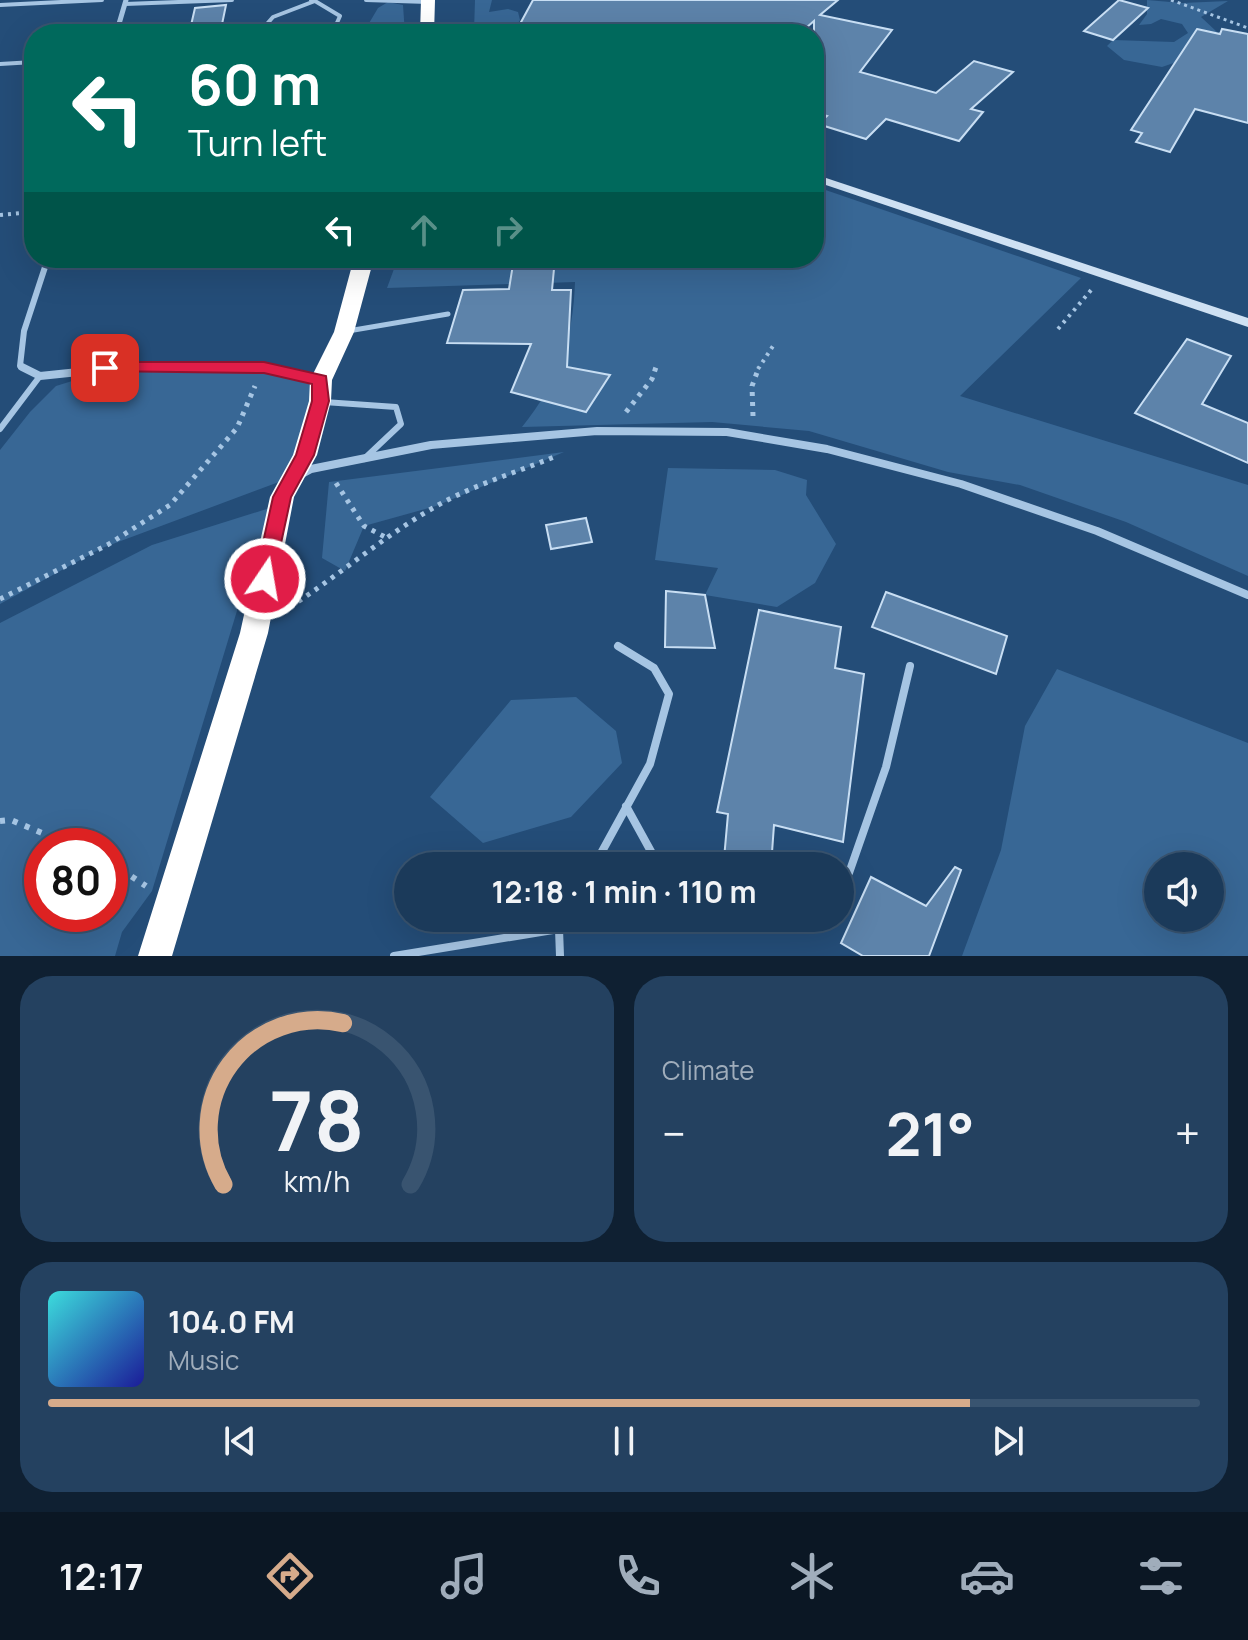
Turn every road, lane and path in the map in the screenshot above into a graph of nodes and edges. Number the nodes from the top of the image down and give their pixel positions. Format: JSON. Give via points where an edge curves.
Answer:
{"nodes":[{"id":1,"x":102,"y":0,"type":"edge"},
{"id":2,"x":232,"y":0,"type":"edge"},
{"id":3,"x":366,"y":0,"type":"edge"},
{"id":4,"x":1171,"y":0,"type":"edge"},
{"id":5,"x":313,"y":1,"type":"edge"},
{"id":6,"x":428,"y":1,"type":"edge"},
{"id":7,"x":126,"y":2,"type":"edge"},
{"id":8,"x":0,"y":5,"type":"edge"},
{"id":9,"x":119,"y":24,"type":"edge"},
{"id":10,"x":267,"y":24,"type":"edge"},
{"id":11,"x":336,"y":24,"type":"edge"},
{"id":12,"x":427,"y":24,"type":"edge"},
{"id":13,"x":1248,"y":28,"type":"edge"},
{"id":14,"x":24,"y":63,"type":"edge"},
{"id":15,"x":0,"y":64,"type":"edge"},
{"id":16,"x":824,"y":180,"type":"edge"},
{"id":17,"x":24,"y":213,"type":"edge"},
{"id":18,"x":0,"y":215,"type":"edge"},
{"id":19,"x":45,"y":268,"type":"edge"},
{"id":20,"x":361,"y":268,"type":"edge"},
{"id":21,"x":1106,"y":273,"type":"junction"},
{"id":22,"x":448,"y":314,"type":"dead end"},
{"id":23,"x":1248,"y":323,"type":"edge"},
{"id":24,"x":1058,"y":329,"type":"dead end"},
{"id":25,"x":344,"y":332,"type":"junction"},
{"id":26,"x":773,"y":346,"type":"dead end"},
{"id":27,"x":264,"y":367,"type":"junction"},
{"id":28,"x":656,"y":367,"type":"dead end"},
{"id":29,"x":40,"y":376,"type":"junction"},
{"id":30,"x":320,"y":391,"type":"junction"},
{"id":31,"x":0,"y":429,"type":"edge"},
{"id":32,"x":597,"y":431,"type":"junction"},
{"id":33,"x":756,"y":437,"type":"junction"},
{"id":34,"x":364,"y":459,"type":"junction"},
{"id":35,"x":300,"y":475,"type":"junction"},
{"id":36,"x":387,"y":538,"type":"junction"},
{"id":37,"x":1248,"y":595,"type":"edge"},
{"id":38,"x":0,"y":599,"type":"edge"},
{"id":39,"x":254,"y":633,"type":"junction"},
{"id":40,"x":618,"y":646,"type":"dead end"},
{"id":41,"x":910,"y":666,"type":"dead end"},
{"id":42,"x":626,"y":806,"type":"junction"},
{"id":43,"x":0,"y":821,"type":"edge"},
{"id":44,"x":30,"y":828,"type":"edge"},
{"id":45,"x":601,"y":852,"type":"edge"},
{"id":46,"x":651,"y":852,"type":"edge"},
{"id":47,"x":854,"y":859,"type":"edge"},
{"id":48,"x":537,"y":932,"type":"edge"},
{"id":49,"x":559,"y":932,"type":"edge"},
{"id":50,"x":155,"y":956,"type":"edge"},
{"id":51,"x":394,"y":956,"type":"edge"},
{"id":52,"x":560,"y":956,"type":"edge"}],
"edges":[{"from":1,"to":8,"type":"lane"},
{"from":2,"to":7,"type":"lane"},
{"from":3,"to":6,"type":"lane"},
{"from":4,"to":13,"type":"path"},
{"from":5,"to":10,"type":"lane"},
{"from":5,"to":11,"type":"lane","via":[[340,16]]},
{"from":6,"to":12,"type":"highway"},
{"from":7,"to":9,"type":"street"},
{"from":14,"to":15,"type":"lane"},
{"from":16,"to":21,"type":"street"},
{"from":17,"to":18,"type":"path"},
{"from":19,"to":29,"type":"street","via":[[21,345],[20,366]]},
{"from":20,"to":25,"type":"highway"},
{"from":21,"to":23,"type":"street"},
{"from":21,"to":24,"type":"path"},
{"from":22,"to":25,"type":"lane"},
{"from":25,"to":30,"type":"highway"},
{"from":26,"to":33,"type":"path","via":[[749,390]]},
{"from":27,"to":29,"type":"street","via":[[121,367]]},
{"from":27,"to":30,"type":"street"},
{"from":27,"to":38,"type":"path","via":[[237,428],[170,505],[109,544]]},
{"from":28,"to":32,"type":"path","via":[[617,423]]},
{"from":29,"to":31,"type":"lane"},
{"from":30,"to":34,"type":"lane","via":[[396,407],[401,424]]},
{"from":30,"to":35,"type":"highway"},
{"from":32,"to":33,"type":"street"},
{"from":32,"to":34,"type":"street","via":[[431,445]]},
{"from":32,"to":36,"type":"path","via":[[564,452],[436,506]]},
{"from":33,"to":37,"type":"street","via":[[827,449],[961,484],[1097,531]]},
{"from":34,"to":35,"type":"street"},
{"from":35,"to":36,"type":"path","via":[[337,483],[364,526]]},
{"from":35,"to":39,"type":"highway","via":[[282,497]]},
{"from":36,"to":39,"type":"path"},
{"from":39,"to":50,"type":"highway"},
{"from":40,"to":42,"type":"lane","via":[[654,668],[669,694],[650,764]]},
{"from":41,"to":47,"type":"lane","via":[[886,767]]},
{"from":42,"to":45,"type":"lane"},
{"from":42,"to":46,"type":"lane"},
{"from":43,"to":44,"type":"path"},
{"from":48,"to":51,"type":"lane"},
{"from":49,"to":52,"type":"lane"}]}
